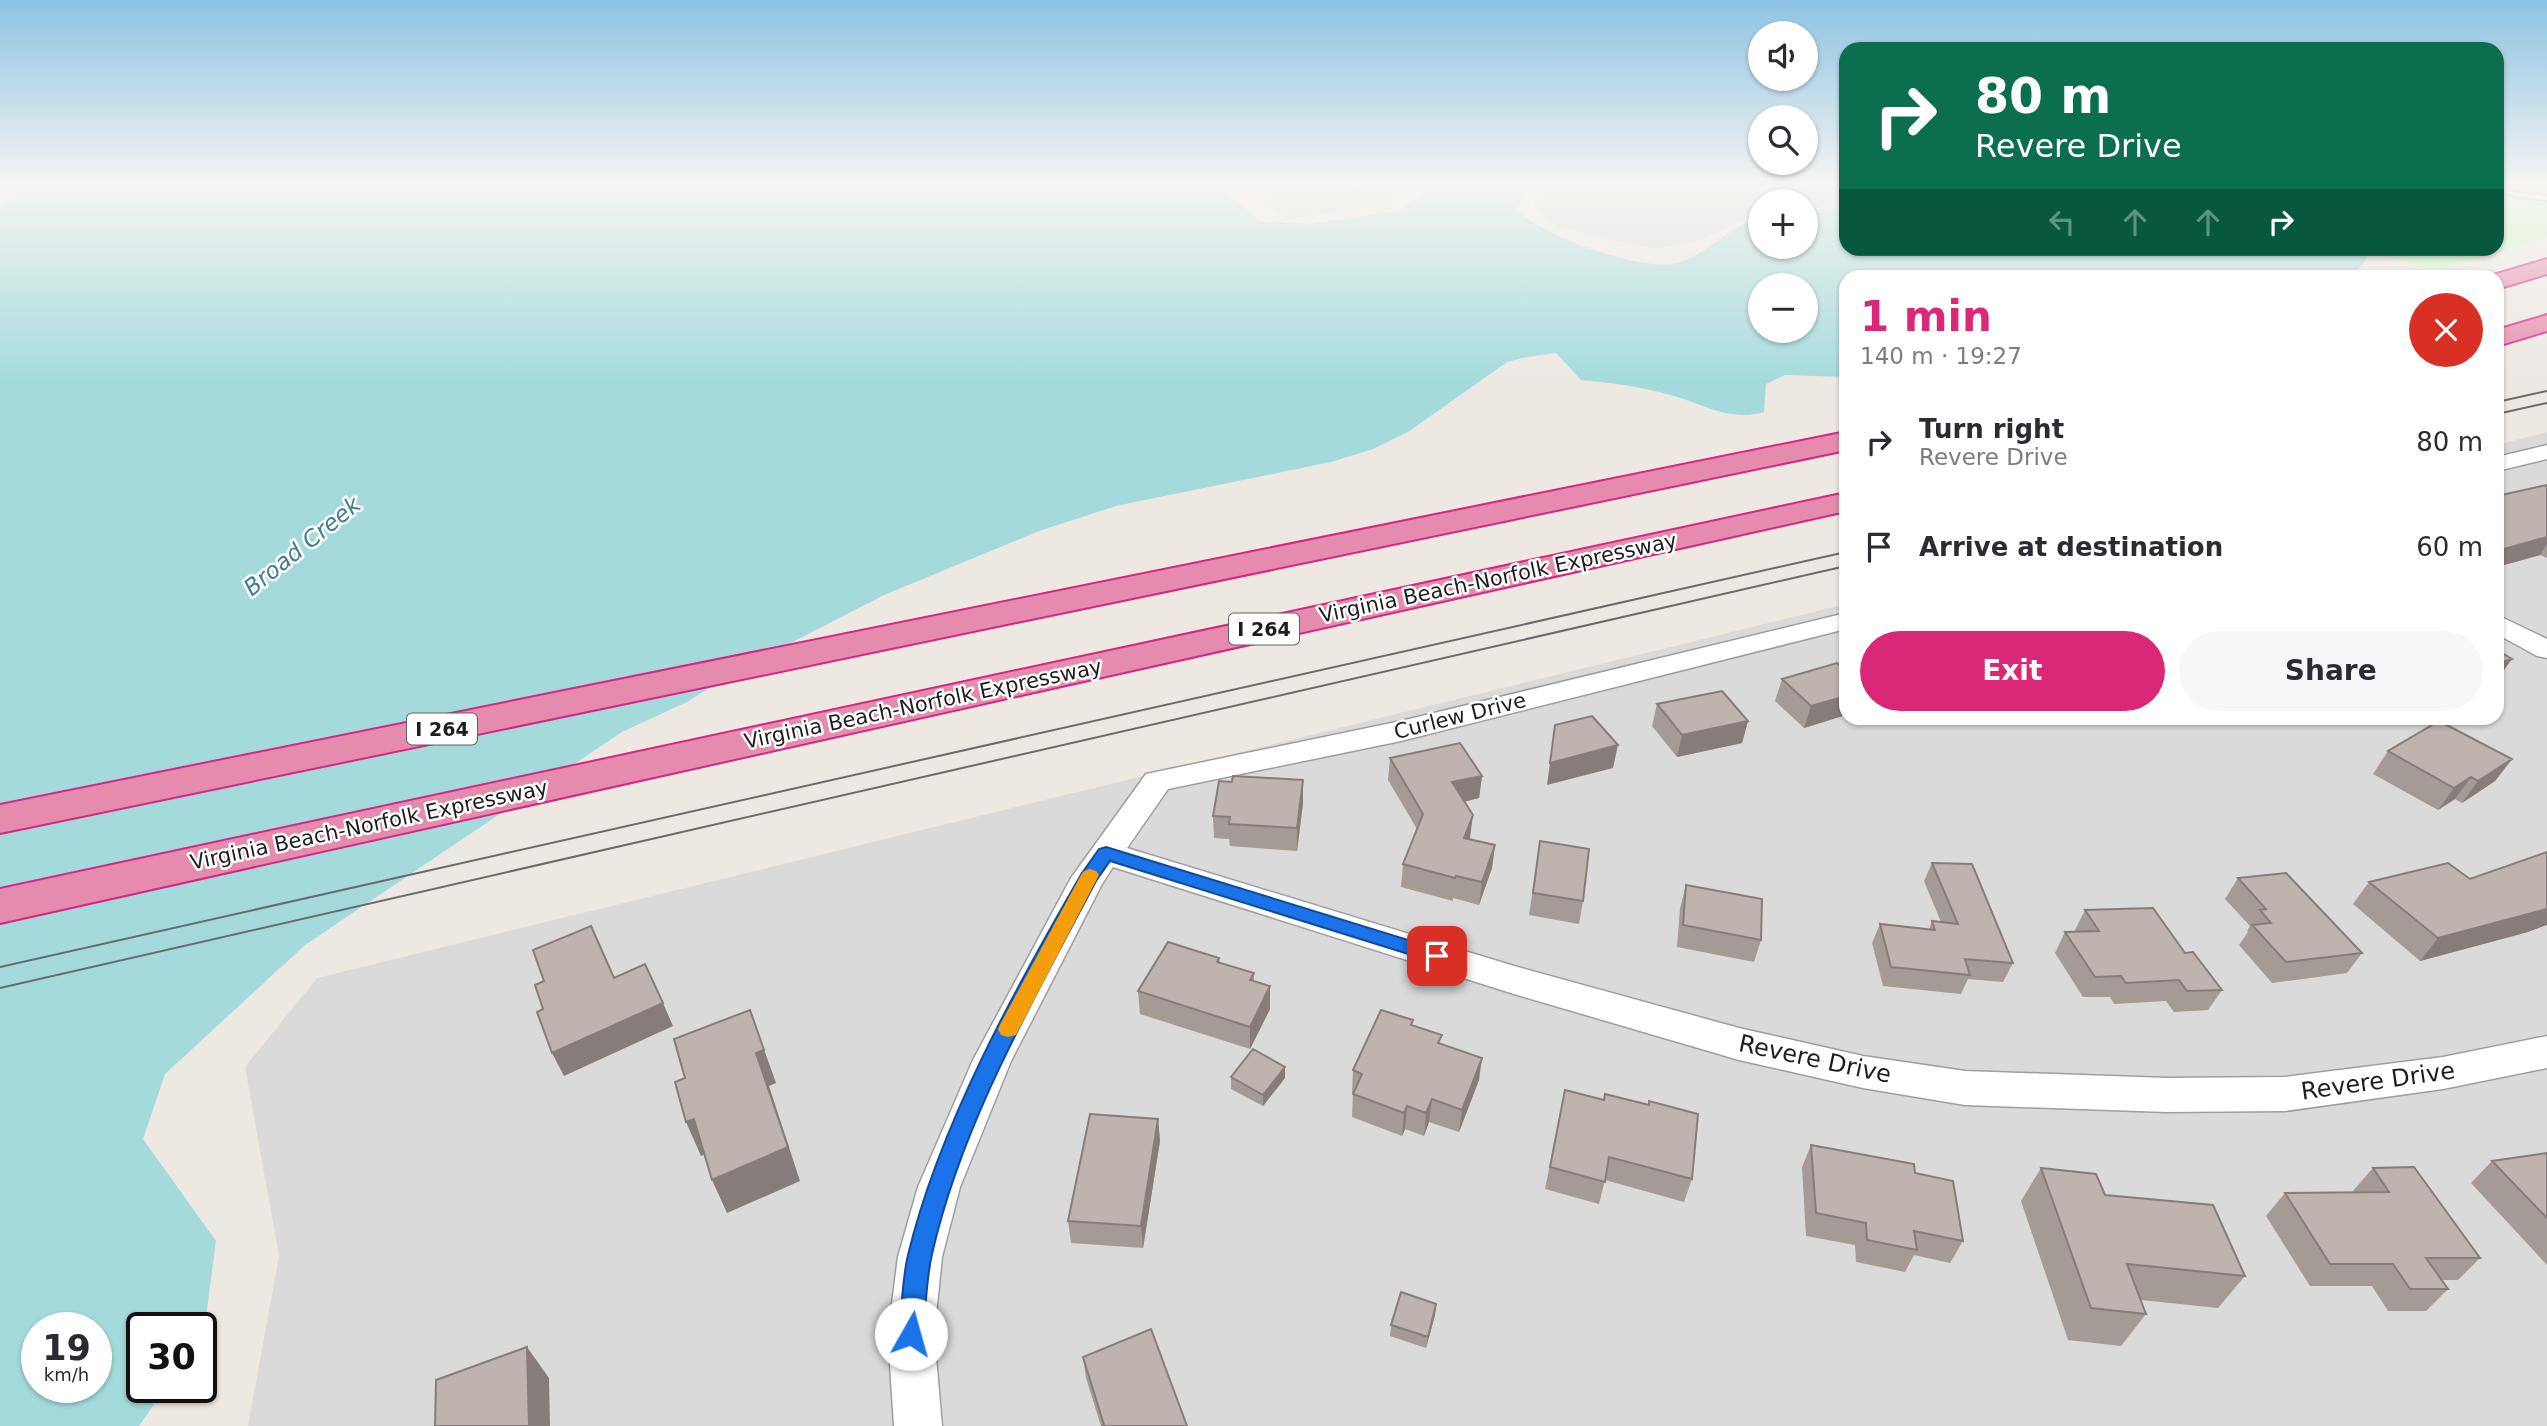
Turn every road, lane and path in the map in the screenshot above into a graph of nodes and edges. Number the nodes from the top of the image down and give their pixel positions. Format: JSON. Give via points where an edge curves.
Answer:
{"nodes":[{"id":1,"x":2543,"y":267,"type":"edge"},
{"id":2,"x":2504,"y":280,"type":"edge"},
{"id":3,"x":2547,"y":323,"type":"edge"},
{"id":4,"x":2504,"y":336,"type":"edge"},
{"id":5,"x":1839,"y":442,"type":"edge"},
{"id":6,"x":2547,"y":452,"type":"edge"},
{"id":7,"x":2504,"y":462,"type":"edge"},
{"id":8,"x":1839,"y":504,"type":"edge"},
{"id":9,"x":1839,"y":623,"type":"edge"},
{"id":10,"x":2504,"y":627,"type":"edge"},
{"id":11,"x":2547,"y":650,"type":"edge"},
{"id":12,"x":0,"y":820,"type":"edge"},
{"id":13,"x":1106,"y":853,"type":"junction"},
{"id":14,"x":0,"y":906,"type":"edge"},
{"id":15,"x":2547,"y":1052,"type":"edge"},
{"id":16,"x":918,"y":1426,"type":"edge"}],
"edges":[{"from":1,"to":2,"type":"highway"},
{"from":3,"to":4,"type":"highway"},
{"from":5,"to":12,"type":"highway","number":"I 264"},
{"from":6,"to":7,"type":"street"},
{"from":8,"to":14,"type":"highway","name":"Virginia Beach-Norfolk Expressway","number":"I 264"},
{"from":9,"to":13,"type":"street","name":"Curlew Drive","via":[[1401,732],[1157,781]]},
{"from":10,"to":11,"type":"street"},
{"from":13,"to":15,"type":"street","name":"Revere Drive","via":[[1514,980],[1739,1044],[1863,1072],[1965,1088],[2285,1094],[2443,1073]]},
{"from":13,"to":16,"type":"street","name":"Curlew Drive","via":[[1088,878],[992,1060],[939,1187],[920,1257],[911,1334]]}]}
